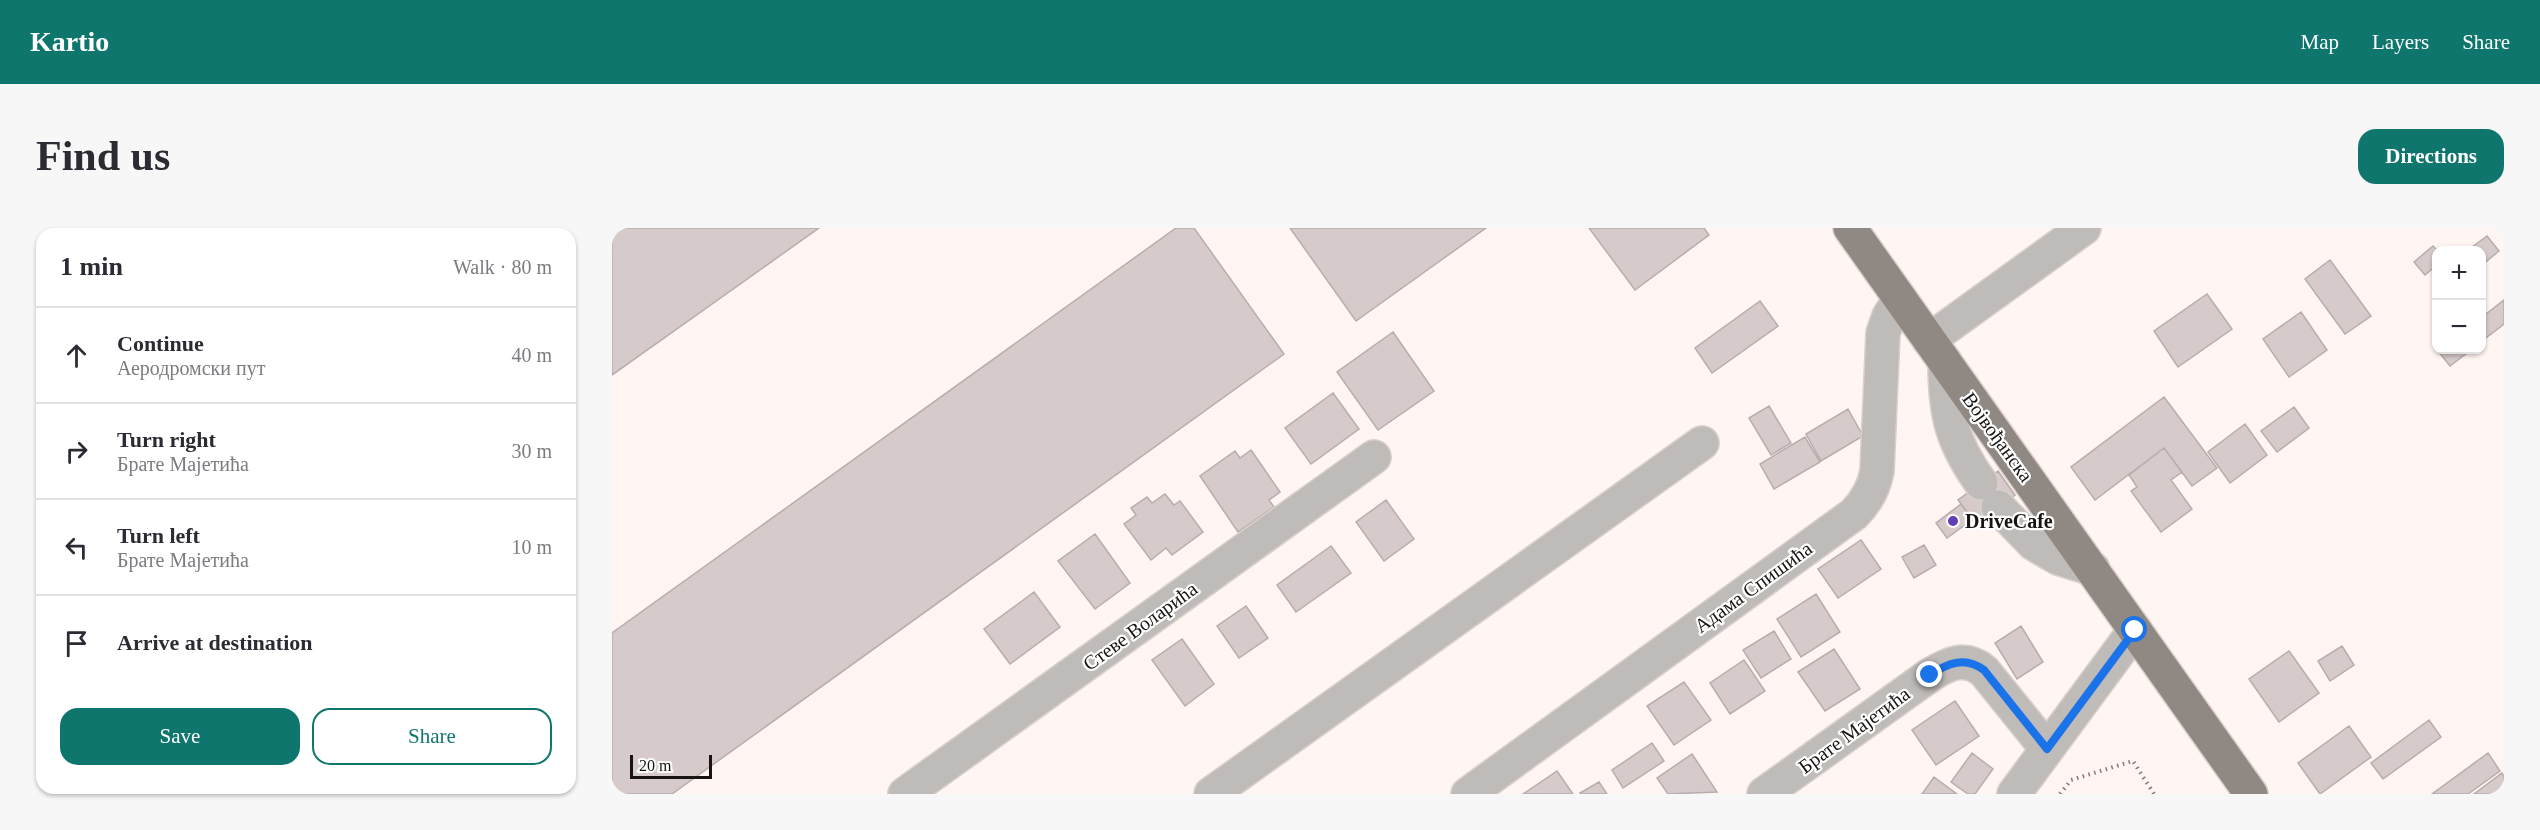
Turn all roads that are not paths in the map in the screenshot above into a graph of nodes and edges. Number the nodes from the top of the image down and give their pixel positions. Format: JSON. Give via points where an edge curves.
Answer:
{"nodes":[{"id":1,"x":1850,"y":228,"type":"edge"},
{"id":2,"x":2084,"y":228,"type":"edge"},
{"id":3,"x":1900,"y":299,"type":"junction"},
{"id":4,"x":1937,"y":351,"type":"junction"},
{"id":5,"x":1702,"y":443,"type":"dead end"},
{"id":6,"x":1374,"y":457,"type":"dead end"},
{"id":7,"x":2093,"y":569,"type":"junction"},
{"id":8,"x":2135,"y":630,"type":"junction"},
{"id":9,"x":2047,"y":749,"type":"junction"},
{"id":10,"x":905,"y":794,"type":"edge"},
{"id":11,"x":1211,"y":794,"type":"edge"},
{"id":12,"x":1468,"y":794,"type":"edge"},
{"id":13,"x":1764,"y":794,"type":"edge"},
{"id":14,"x":2014,"y":794,"type":"edge"},
{"id":15,"x":2251,"y":794,"type":"edge"}],
"edges":[{"from":1,"to":3,"type":"main road","name":"Војвођанска"},
{"from":2,"to":4,"type":"street"},
{"from":3,"to":4,"type":"main road","name":"Војвођанска"},
{"from":3,"to":12,"type":"street","name":"Адама Спишића","via":[[1883,333],[1877,471],[1863,505]]},
{"from":4,"to":7,"type":"main road","name":"Војвођанска"},
{"from":4,"to":7,"type":"street","via":[[1945,404],[1959,447],[1990,495],[2034,544],[2058,558]]},
{"from":5,"to":11,"type":"street"},
{"from":6,"to":10,"type":"street","name":"Стеве Воларића"},
{"from":7,"to":8,"type":"main road","name":"Војвођанска"},
{"from":8,"to":9,"type":"street"},
{"from":8,"to":15,"type":"main road","name":"Војвођанска"},
{"from":9,"to":13,"type":"street","name":"Брате Мајетића","via":[[1984,670],[1974,663],[1952,663]]},
{"from":9,"to":14,"type":"street"}]}
